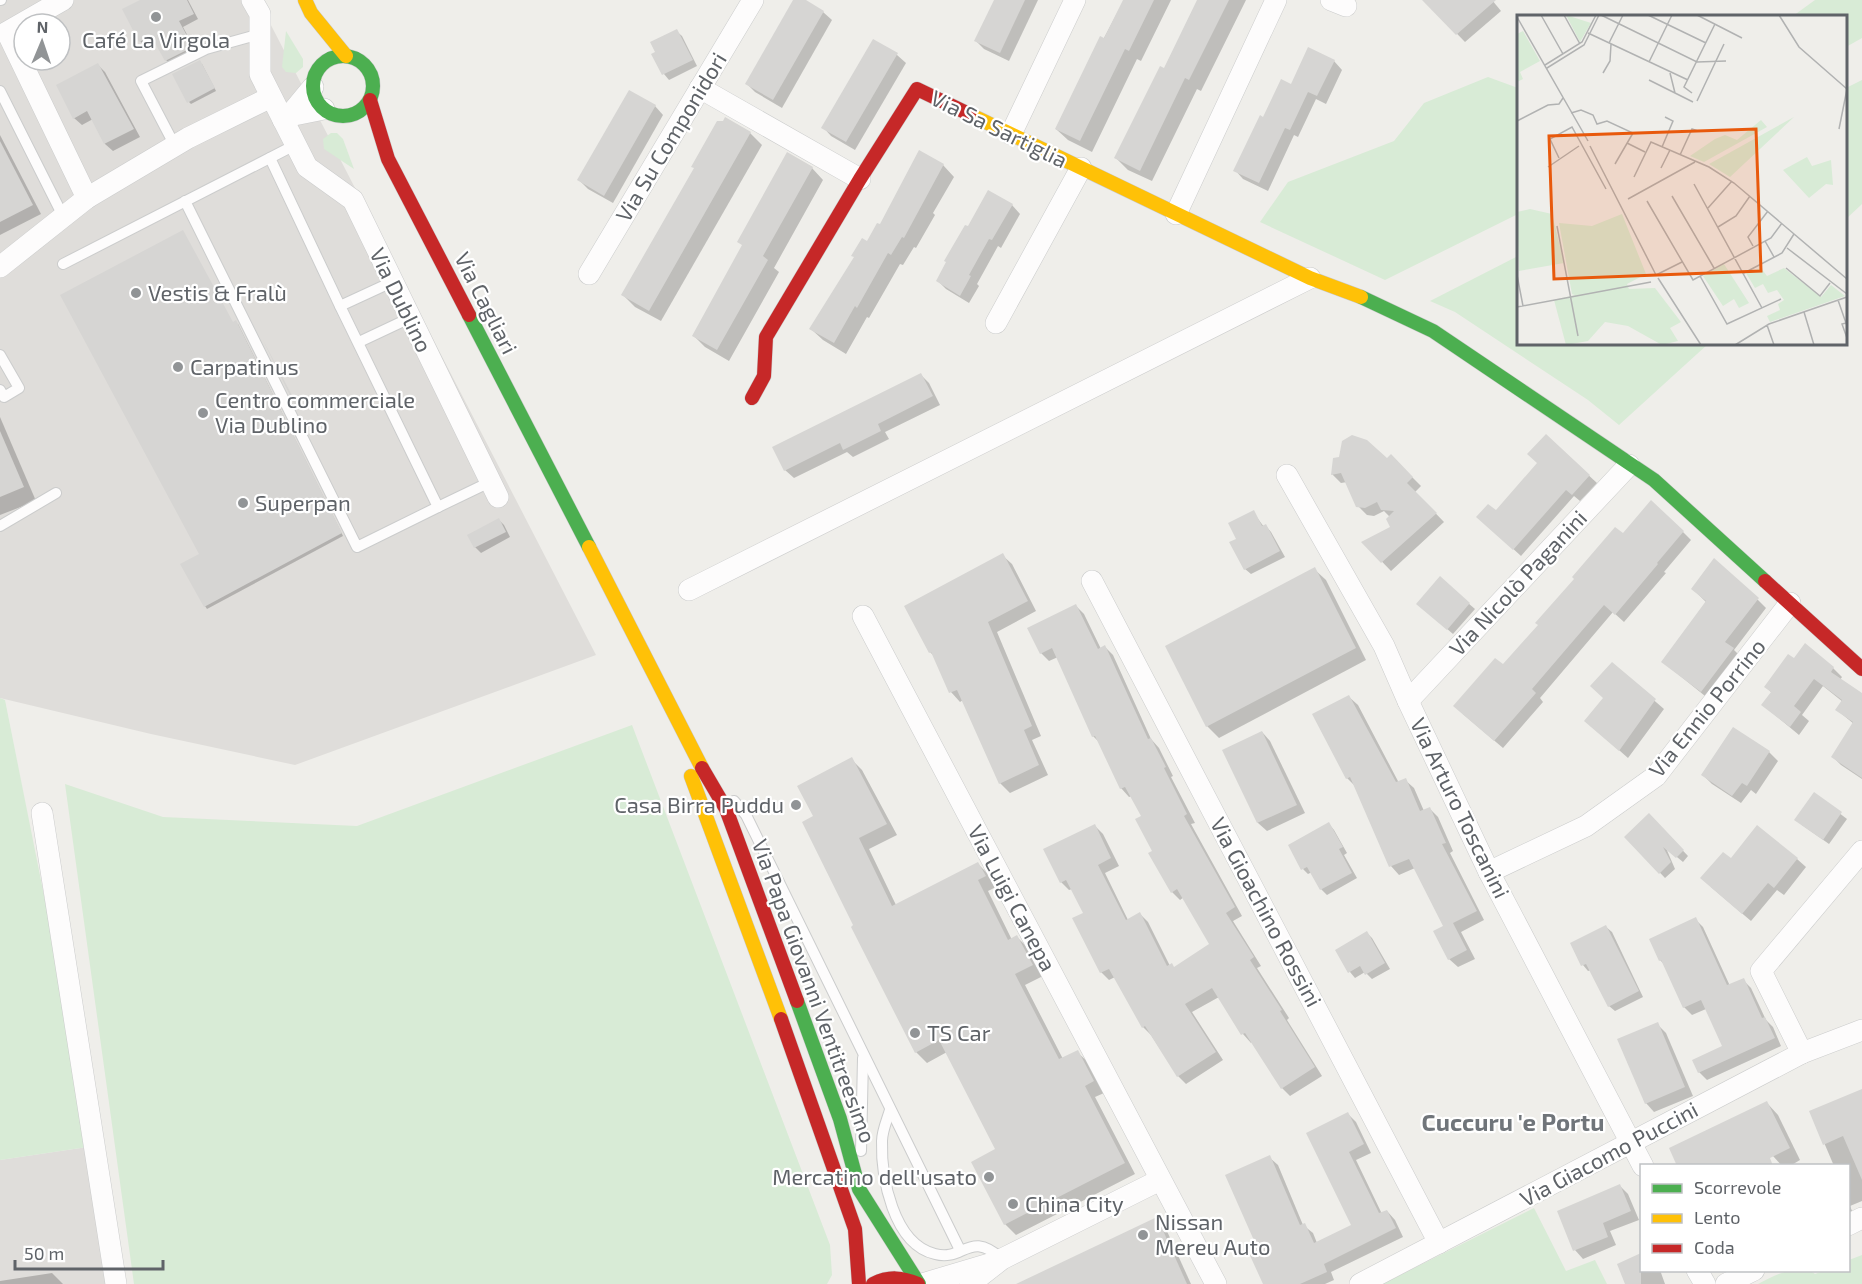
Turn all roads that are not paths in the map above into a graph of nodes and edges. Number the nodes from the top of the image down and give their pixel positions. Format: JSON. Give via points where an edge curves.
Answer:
{"nodes":[{"id":1,"x":63,"y":0,"type":"edge"},
{"id":2,"x":252,"y":0,"type":"edge"},
{"id":3,"x":304,"y":0,"type":"edge"},
{"id":4,"x":753,"y":0,"type":"edge"},
{"id":5,"x":1075,"y":0,"type":"edge"},
{"id":6,"x":1276,"y":0,"type":"edge"},
{"id":7,"x":311,"y":14,"type":"junction"},
{"id":8,"x":260,"y":34,"type":"junction"},
{"id":9,"x":314,"y":34,"type":"dead end"},
{"id":10,"x":346,"y":56,"type":"junction"},
{"id":11,"x":316,"y":70,"type":"junction"},
{"id":12,"x":700,"y":88,"type":"junction"},
{"id":13,"x":0,"y":91,"type":"edge"},
{"id":14,"x":271,"y":98,"type":"junction"},
{"id":15,"x":370,"y":100,"type":"junction"},
{"id":16,"x":324,"y":109,"type":"junction"},
{"id":17,"x":286,"y":118,"type":"junction"},
{"id":18,"x":1011,"y":134,"type":"junction"},
{"id":19,"x":371,"y":142,"type":"dead end"},
{"id":20,"x":295,"y":145,"type":"junction"},
{"id":21,"x":175,"y":146,"type":"junction"},
{"id":22,"x":270,"y":158,"type":"junction"},
{"id":23,"x":388,"y":159,"type":"junction"},
{"id":24,"x":1081,"y":168,"type":"junction"},
{"id":25,"x":860,"y":179,"type":"junction"},
{"id":26,"x":87,"y":198,"type":"junction"},
{"id":27,"x":185,"y":201,"type":"junction"},
{"id":28,"x":1176,"y":214,"type":"junction"},
{"id":29,"x":63,"y":216,"type":"junction"},
{"id":30,"x":63,"y":264,"type":"dead end"},
{"id":31,"x":0,"y":267,"type":"edge"},
{"id":32,"x":590,"y":274,"type":"dead end"},
{"id":33,"x":1310,"y":278,"type":"junction"},
{"id":34,"x":393,"y":282,"type":"junction"},
{"id":35,"x":340,"y":306,"type":"junction"},
{"id":36,"x":410,"y":318,"type":"junction"},
{"id":37,"x":996,"y":323,"type":"dead end"},
{"id":38,"x":359,"y":342,"type":"junction"},
{"id":39,"x":0,"y":355,"type":"edge"},
{"id":40,"x":0,"y":390,"type":"edge"},
{"id":41,"x":752,"y":398,"type":"dead end"},
{"id":42,"x":1629,"y":465,"type":"junction"},
{"id":43,"x":1287,"y":475,"type":"dead end"},
{"id":44,"x":494,"y":490,"type":"joint"},
{"id":45,"x":56,"y":494,"type":"dead end"},
{"id":46,"x":438,"y":507,"type":"junction"},
{"id":47,"x":0,"y":526,"type":"edge"},
{"id":48,"x":1092,"y":581,"type":"dead end"},
{"id":49,"x":689,"y":590,"type":"dead end"},
{"id":50,"x":1790,"y":603,"type":"junction"},
{"id":51,"x":863,"y":616,"type":"dead end"},
{"id":52,"x":629,"y":627,"type":"joint"},
{"id":53,"x":1862,"y":669,"type":"edge"},
{"id":54,"x":1408,"y":701,"type":"junction"},
{"id":55,"x":673,"y":710,"type":"junction"},
{"id":56,"x":691,"y":748,"type":"junction"},
{"id":57,"x":42,"y":813,"type":"dead end"},
{"id":58,"x":1862,"y":851,"type":"edge"},
{"id":59,"x":1489,"y":872,"type":"junction"},
{"id":60,"x":1862,"y":1030,"type":"edge"},
{"id":61,"x":1802,"y":1053,"type":"junction"},
{"id":62,"x":864,"y":1055,"type":"junction"},
{"id":63,"x":890,"y":1110,"type":"junction"},
{"id":64,"x":1630,"y":1143,"type":"junction"},
{"id":65,"x":1641,"y":1164,"type":"edge"},
{"id":66,"x":1160,"y":1180,"type":"junction"},
{"id":67,"x":859,"y":1189,"type":"junction"},
{"id":68,"x":1439,"y":1243,"type":"junction"},
{"id":69,"x":960,"y":1250,"type":"junction"},
{"id":70,"x":1000,"y":1260,"type":"junction"},
{"id":71,"x":1750,"y":1272,"type":"edge"},
{"id":72,"x":116,"y":1284,"type":"edge"},
{"id":73,"x":859,"y":1284,"type":"edge"},
{"id":74,"x":873,"y":1284,"type":"edge"},
{"id":75,"x":920,"y":1284,"type":"edge"},
{"id":76,"x":970,"y":1284,"type":"edge"},
{"id":77,"x":1216,"y":1284,"type":"edge"},
{"id":78,"x":1360,"y":1284,"type":"edge"},
{"id":79,"x":1726,"y":1284,"type":"edge"}],
"edges":[{"from":1,"to":26,"type":"street","via":[[37,10],[7,32]]},
{"from":2,"to":8,"type":"street","name":"Via Dublino","via":[[260,14]]},
{"from":3,"to":7,"type":"main road","name":"Via Cagliari"},
{"from":4,"to":12,"type":"street","name":"Via Su Componidori"},
{"from":5,"to":18,"type":"street"},
{"from":6,"to":28,"type":"street"},
{"from":7,"to":9,"type":"main road","name":"Via Cagliari"},
{"from":7,"to":10,"type":"main road","name":"Via Cagliari"},
{"from":8,"to":14,"type":"street","name":"Via Dublino","via":[[260,74]]},
{"from":8,"to":21,"type":"lane","via":[[206,49],[141,81]]},
{"from":10,"to":11,"type":"main road","via":[[333,57]]},
{"from":10,"to":15,"type":"main road","name":"Via Cagliari","via":[[360,61],[370,71],[374,86]]},
{"from":11,"to":16,"type":"main road","via":[[316,99]]},
{"from":11,"to":17,"type":"street"},
{"from":12,"to":25,"type":"street"},
{"from":12,"to":32,"type":"street","name":"Via Su Componidori"},
{"from":13,"to":29,"type":"lane"},
{"from":14,"to":17,"type":"street","name":"Via Dublino"},
{"from":14,"to":21,"type":"street"},
{"from":15,"to":16,"type":"main road","via":[[350,121]]},
{"from":15,"to":23,"type":"main road","name":"Via Cagliari"},
{"from":16,"to":17,"type":"street"},
{"from":17,"to":20,"type":"street","name":"Via Dublino"},
{"from":18,"to":24,"type":"main road","name":"Via Sa Sartiglia"},
{"from":18,"to":25,"type":"main road","name":"Via Sa Sartiglia","via":[[917,89]]},
{"from":19,"to":23,"type":"main road","name":"Via Cagliari"},
{"from":20,"to":22,"type":"lane"},
{"from":20,"to":34,"type":"street","name":"Via Dublino","via":[[307,167],[353,200]]},
{"from":21,"to":26,"type":"street"},
{"from":22,"to":27,"type":"lane"},
{"from":22,"to":35,"type":"lane"},
{"from":23,"to":52,"type":"main road","name":"Via Cagliari"},
{"from":24,"to":28,"type":"main road","name":"Via Sa Sartiglia"},
{"from":24,"to":37,"type":"street"},
{"from":25,"to":41,"type":"main road","via":[[766,337],[764,376]]},
{"from":26,"to":29,"type":"street"},
{"from":27,"to":30,"type":"lane"},
{"from":27,"to":46,"type":"lane","via":[[357,547]]},
{"from":28,"to":33,"type":"main road","name":"Via Sa Sartiglia"},
{"from":29,"to":31,"type":"street"},
{"from":33,"to":42,"type":"main road","name":"Via Sa Sartiglia","via":[[1378,304],[1433,331]]},
{"from":33,"to":49,"type":"street"},
{"from":34,"to":35,"type":"lane"},
{"from":34,"to":36,"type":"street","name":"Via Dublino"},
{"from":35,"to":38,"type":"lane"},
{"from":36,"to":38,"type":"lane"},
{"from":36,"to":44,"type":"street","name":"Via Dublino"},
{"from":38,"to":46,"type":"lane"},
{"from":39,"to":40,"type":"lane","via":[[19,388],[4,397]]},
{"from":42,"to":50,"type":"main road","name":"Via Sa Sartiglia","via":[[1654,480]]},
{"from":42,"to":54,"type":"street","name":"Via Nicolò Paganini"},
{"from":43,"to":54,"type":"street","name":"Via Arturo Toscanini","via":[[1384,646]]},
{"from":44,"to":46,"type":"lane"},
{"from":45,"to":47,"type":"lane"},
{"from":48,"to":68,"type":"street","name":"Via Gioachino Rossini"},
{"from":50,"to":53,"type":"main road","name":"Via Sa Sartiglia"},
{"from":50,"to":59,"type":"street","name":"Via Ennio Porrino","via":[[1656,776],[1586,826]]},
{"from":51,"to":66,"type":"street","name":"Via Luigi Canepa"},
{"from":52,"to":55,"type":"main road","name":"Via Papa Giovanni Ventitreesimo"},
{"from":54,"to":59,"type":"street","name":"Via Arturo Toscanini"},
{"from":55,"to":56,"type":"main road","name":"Via Papa Giovanni Ventitreesimo"},
{"from":55,"to":73,"type":"main road","name":"Via Papa Giovanni Ventitreesimo","via":[[690,774],[855,1229]]},
{"from":56,"to":62,"type":"lane","via":[[746,815]]},
{"from":56,"to":67,"type":"main road","name":"Via Papa Giovanni Ventitreesimo","via":[[726,809],[840,1119]]},
{"from":57,"to":72,"type":"street"},
{"from":58,"to":61,"type":"street","via":[[1761,971]]},
{"from":59,"to":64,"type":"street","name":"Via Arturo Toscanini"},
{"from":60,"to":61,"type":"street","name":"Via Giacomo Puccini"},
{"from":61,"to":64,"type":"street","name":"Via Giacomo Puccini"},
{"from":62,"to":63,"type":"lane"},
{"from":62,"to":67,"type":"lane"},
{"from":63,"to":69,"type":"lane"},
{"from":63,"to":69,"type":"lane","via":[[882,1140],[883,1175],[902,1226],[913,1243],[928,1252],[946,1255]]},
{"from":64,"to":65,"type":"street","name":"Via Arturo Toscanini"},
{"from":64,"to":68,"type":"street","name":"Via Giacomo Puccini"},
{"from":66,"to":70,"type":"street"},
{"from":66,"to":77,"type":"street"},
{"from":67,"to":75,"type":"main road","name":"Via Papa Giovanni Ventitreesimo"},
{"from":68,"to":78,"type":"street","name":"Via Giacomo Puccini"},
{"from":69,"to":70,"type":"lane","via":[[984,1246]]},
{"from":70,"to":75,"type":"street"},
{"from":70,"to":76,"type":"street"},
{"from":71,"to":79,"type":"street"},
{"from":74,"to":75,"type":"main road","via":[[897,1277]]}]}
